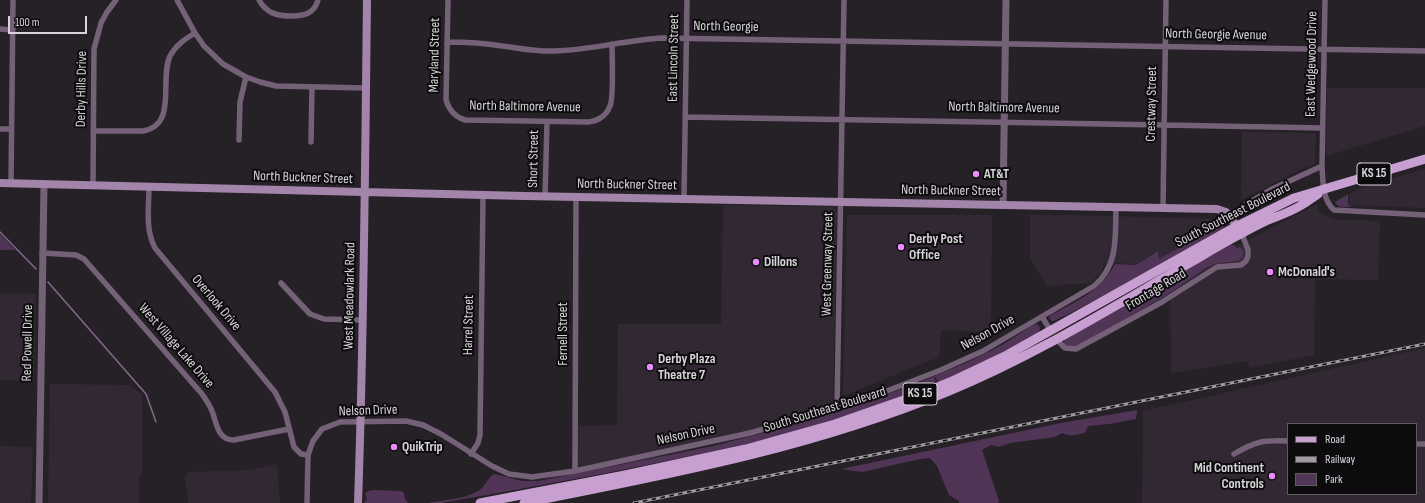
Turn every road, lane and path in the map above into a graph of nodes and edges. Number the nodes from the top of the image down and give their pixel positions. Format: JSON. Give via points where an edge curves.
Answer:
{"nodes":[{"id":1,"x":13,"y":0,"type":"edge"},
{"id":2,"x":116,"y":0,"type":"edge"},
{"id":3,"x":177,"y":0,"type":"edge"},
{"id":4,"x":259,"y":0,"type":"edge"},
{"id":5,"x":318,"y":0,"type":"edge"},
{"id":6,"x":367,"y":0,"type":"edge"},
{"id":7,"x":448,"y":0,"type":"edge"},
{"id":8,"x":687,"y":0,"type":"edge"},
{"id":9,"x":844,"y":0,"type":"edge"},
{"id":10,"x":1006,"y":0,"type":"edge"},
{"id":11,"x":1166,"y":0,"type":"edge"},
{"id":12,"x":1325,"y":0,"type":"edge"},
{"id":13,"x":0,"y":29,"type":"edge"},
{"id":14,"x":13,"y":30,"type":"junction"},
{"id":15,"x":195,"y":33,"type":"junction"},
{"id":16,"x":686,"y":38,"type":"junction"},
{"id":17,"x":844,"y":41,"type":"junction"},
{"id":18,"x":447,"y":42,"type":"junction"},
{"id":19,"x":1006,"y":43,"type":"junction"},
{"id":20,"x":612,"y":44,"type":"junction"},
{"id":21,"x":1165,"y":46,"type":"junction"},
{"id":22,"x":1324,"y":49,"type":"junction"},
{"id":23,"x":1425,"y":50,"type":"edge"},
{"id":24,"x":246,"y":77,"type":"junction"},
{"id":25,"x":312,"y":87,"type":"junction"},
{"id":26,"x":366,"y":88,"type":"junction"},
{"id":27,"x":449,"y":109,"type":"joint"},
{"id":28,"x":685,"y":118,"type":"junction"},
{"id":29,"x":842,"y":120,"type":"junction"},
{"id":30,"x":547,"y":122,"type":"junction"},
{"id":31,"x":1004,"y":122,"type":"junction"},
{"id":32,"x":1164,"y":125,"type":"junction"},
{"id":33,"x":1322,"y":128,"type":"junction"},
{"id":34,"x":0,"y":129,"type":"edge"},
{"id":35,"x":12,"y":129,"type":"junction"},
{"id":36,"x":93,"y":130,"type":"junction"},
{"id":37,"x":239,"y":140,"type":"dead end"},
{"id":38,"x":311,"y":142,"type":"dead end"},
{"id":39,"x":1425,"y":159,"type":"edge"},
{"id":40,"x":1322,"y":166,"type":"junction"},
{"id":41,"x":0,"y":183,"type":"edge"},
{"id":42,"x":11,"y":183,"type":"junction"},
{"id":43,"x":44,"y":184,"type":"junction"},
{"id":44,"x":93,"y":185,"type":"junction"},
{"id":45,"x":148,"y":186,"type":"junction"},
{"id":46,"x":1324,"y":190,"type":"junction"},
{"id":47,"x":365,"y":192,"type":"junction"},
{"id":48,"x":483,"y":195,"type":"junction"},
{"id":49,"x":545,"y":196,"type":"junction"},
{"id":50,"x":576,"y":197,"type":"junction"},
{"id":51,"x":684,"y":199,"type":"junction"},
{"id":52,"x":841,"y":202,"type":"junction"},
{"id":53,"x":1003,"y":205,"type":"junction"},
{"id":54,"x":1116,"y":207,"type":"junction"},
{"id":55,"x":1242,"y":207,"type":"dead end"},
{"id":56,"x":1163,"y":208,"type":"junction"},
{"id":57,"x":1425,"y":215,"type":"edge"},
{"id":58,"x":1240,"y":230,"type":"junction"},
{"id":59,"x":42,"y":253,"type":"junction"},
{"id":60,"x":281,"y":283,"type":"dead end"},
{"id":61,"x":1083,"y":312,"type":"junction"},
{"id":62,"x":1042,"y":317,"type":"junction"},
{"id":63,"x":362,"y":320,"type":"junction"},
{"id":64,"x":1050,"y":331,"type":"junction"},
{"id":65,"x":1056,"y":339,"type":"junction"},
{"id":66,"x":1025,"y":355,"type":"junction"},
{"id":67,"x":837,"y":408,"type":"junction"},
{"id":68,"x":360,"y":421,"type":"junction"},
{"id":69,"x":289,"y":428,"type":"junction"},
{"id":70,"x":1287,"y":441,"type":"edge"},
{"id":71,"x":471,"y":454,"type":"junction"},
{"id":72,"x":1234,"y":454,"type":"dead end"},
{"id":73,"x":308,"y":455,"type":"junction"},
{"id":74,"x":575,"y":471,"type":"junction"},
{"id":75,"x":39,"y":503,"type":"edge"},
{"id":76,"x":307,"y":503,"type":"edge"},
{"id":77,"x":358,"y":503,"type":"edge"},
{"id":78,"x":480,"y":503,"type":"edge"},
{"id":79,"x":524,"y":503,"type":"edge"}],
"edges":[{"from":1,"to":14,"type":"street"},
{"from":2,"to":36,"type":"street","name":"Derby Hills Drive","via":[[104,18],[95,41]]},
{"from":3,"to":15,"type":"street"},
{"from":4,"to":5,"type":"street","via":[[265,8],[280,16],[304,16],[311,12]]},
{"from":6,"to":26,"type":"main road","name":"West Meadowlark Road"},
{"from":7,"to":18,"type":"street","name":"Maryland Street"},
{"from":8,"to":16,"type":"street","name":"East Lincoln Street"},
{"from":9,"to":17,"type":"street","name":"West Greenway Street"},
{"from":10,"to":19,"type":"street"},
{"from":11,"to":21,"type":"street","name":"Crestway Street"},
{"from":12,"to":22,"type":"street","name":"East Wedgewood Drive"},
{"from":13,"to":14,"type":"street"},
{"from":14,"to":35,"type":"street"},
{"from":15,"to":24,"type":"street","via":[[223,64]]},
{"from":15,"to":36,"type":"street","via":[[179,45],[168,63],[165,112],[158,124],[144,131]]},
{"from":16,"to":17,"type":"street","name":"North Georgie"},
{"from":16,"to":20,"type":"street","name":"North Georgie","via":[[647,39]]},
{"from":16,"to":28,"type":"street","name":"East Lincoln Street"},
{"from":17,"to":19,"type":"street","name":"North Georgie"},
{"from":17,"to":29,"type":"street","name":"West Greenway Street"},
{"from":18,"to":20,"type":"street","name":"North Georgie","via":[[553,52]]},
{"from":18,"to":27,"type":"street","name":"Maryland Street","via":[[446,100]]},
{"from":19,"to":21,"type":"street","name":"North Georgie Avenue"},
{"from":19,"to":31,"type":"street"},
{"from":20,"to":30,"type":"street","name":"North Baltimore Avenue","via":[[611,104],[602,116],[588,122]]},
{"from":21,"to":22,"type":"street","name":"North Georgie Avenue"},
{"from":21,"to":32,"type":"street","name":"Crestway Street"},
{"from":22,"to":23,"type":"street","name":"North Georgie Avenue"},
{"from":22,"to":33,"type":"street","name":"East Wedgewood Drive"},
{"from":24,"to":25,"type":"street","via":[[276,86]]},
{"from":24,"to":37,"type":"street","via":[[240,102]]},
{"from":25,"to":26,"type":"street"},
{"from":25,"to":38,"type":"street"},
{"from":26,"to":47,"type":"main road","name":"West Meadowlark Road"},
{"from":27,"to":30,"type":"street","name":"North Baltimore Avenue","via":[[458,118],[468,121]]},
{"from":28,"to":29,"type":"street","name":"North Baltimore Avenue"},
{"from":28,"to":51,"type":"street","name":"East Lincoln Street"},
{"from":29,"to":31,"type":"street","name":"North Baltimore Avenue"},
{"from":29,"to":52,"type":"street","name":"West Greenway Street"},
{"from":30,"to":49,"type":"street","name":"Short Street"},
{"from":31,"to":32,"type":"street","name":"North Baltimore Avenue"},
{"from":31,"to":53,"type":"street"},
{"from":32,"to":33,"type":"street","name":"North Baltimore Avenue"},
{"from":32,"to":56,"type":"street","name":"Crestway Street"},
{"from":33,"to":40,"type":"street","name":"East Wedgewood Drive"},
{"from":34,"to":35,"type":"street"},
{"from":35,"to":42,"type":"street"},
{"from":36,"to":44,"type":"street","name":"Derby Hills Drive"},
{"from":39,"to":46,"type":"main road","number":"KS 15"},
{"from":40,"to":46,"type":"street","name":"East Wedgewood Drive"},
{"from":40,"to":55,"type":"street","via":[[1270,190]]},
{"from":41,"to":42,"type":"main road","name":"North Buckner Street"},
{"from":42,"to":43,"type":"main road","name":"North Buckner Street"},
{"from":43,"to":44,"type":"main road","name":"North Buckner Street"},
{"from":43,"to":59,"type":"street","name":"Red Powell Drive"},
{"from":44,"to":45,"type":"main road","name":"North Buckner Street"},
{"from":45,"to":47,"type":"main road","name":"North Buckner Street"},
{"from":45,"to":69,"type":"street","name":"Overlook Drive","via":[[148,229],[155,248],[275,392],[285,412]]},
{"from":46,"to":57,"type":"street","via":[[1334,210]]},
{"from":46,"to":58,"type":"main road","name":"South Southeast Boulevard","number":"KS 15","via":[[1294,198]]},
{"from":47,"to":48,"type":"main road","name":"North Buckner Street"},
{"from":47,"to":63,"type":"main road","name":"West Meadowlark Road"},
{"from":48,"to":49,"type":"main road","name":"North Buckner Street"},
{"from":48,"to":71,"type":"street","name":"Harrel Street","via":[[480,435],[478,444]]},
{"from":49,"to":50,"type":"main road","name":"North Buckner Street"},
{"from":50,"to":51,"type":"main road","name":"North Buckner Street"},
{"from":50,"to":74,"type":"street","name":"Fernell Street"},
{"from":51,"to":52,"type":"main road","name":"North Buckner Street"},
{"from":52,"to":53,"type":"main road","name":"North Buckner Street"},
{"from":52,"to":67,"type":"street","name":"West Greenway Street"},
{"from":53,"to":54,"type":"main road","name":"North Buckner Street"},
{"from":54,"to":56,"type":"main road","name":"North Buckner Street"},
{"from":54,"to":62,"type":"street","name":"Nelson Drive","via":[[1113,258],[1103,277],[1094,286]]},
{"from":56,"to":58,"type":"main road","name":"North Buckner Street","via":[[1218,208],[1224,210]]},
{"from":58,"to":61,"type":"main road","name":"South Southeast Boulevard","number":"KS 15"},
{"from":58,"to":65,"type":"main road","name":"South Southeast Boulevard","number":"KS 15","via":[[1197,258]]},
{"from":58,"to":65,"type":"street","name":"Frontage Road","via":[[1248,250],[1246,261],[1241,264],[1217,267],[1162,302],[1076,349],[1065,348]]},
{"from":59,"to":69,"type":"street","name":"West Village Lake Drive","via":[[76,255],[84,259],[202,394],[219,432],[225,438],[234,440]]},
{"from":59,"to":75,"type":"street","name":"Red Powell Drive"},
{"from":60,"to":63,"type":"street","via":[[310,314],[324,319]]},
{"from":61,"to":64,"type":"main road","name":"South Southeast Boulevard","number":"KS 15"},
{"from":61,"to":65,"type":"main road","via":[[1079,319],[1061,330]]},
{"from":62,"to":64,"type":"street"},
{"from":62,"to":67,"type":"street","name":"Nelson Drive","via":[[997,344],[961,361]]},
{"from":63,"to":68,"type":"main road","name":"West Meadowlark Road"},
{"from":64,"to":66,"type":"main road","via":[[1048,338],[1031,347]]},
{"from":64,"to":78,"type":"main road","name":"South Southeast Boulevard","number":"KS 15","via":[[950,382],[834,424],[739,450]]},
{"from":65,"to":66,"type":"main road","name":"South Southeast Boulevard","number":"KS 15"},
{"from":66,"to":79,"type":"main road","name":"South Southeast Boulevard","number":"KS 15","via":[[929,399],[807,440],[700,467]]},
{"from":67,"to":74,"type":"street","name":"Nelson Drive","via":[[750,433]]},
{"from":68,"to":71,"type":"street","name":"Nelson Drive","via":[[423,425]]},
{"from":68,"to":73,"type":"street","name":"Nelson Drive","via":[[340,422],[322,429],[313,441]]},
{"from":68,"to":77,"type":"main road","name":"West Meadowlark Road"},
{"from":69,"to":73,"type":"street","name":"Overlook Drive","via":[[296,451]]},
{"from":70,"to":72,"type":"street","via":[[1268,440],[1250,444]]},
{"from":71,"to":74,"type":"street","name":"Nelson Drive","via":[[509,474],[532,477]]},
{"from":73,"to":76,"type":"street","name":"Nelson Drive"}]}
